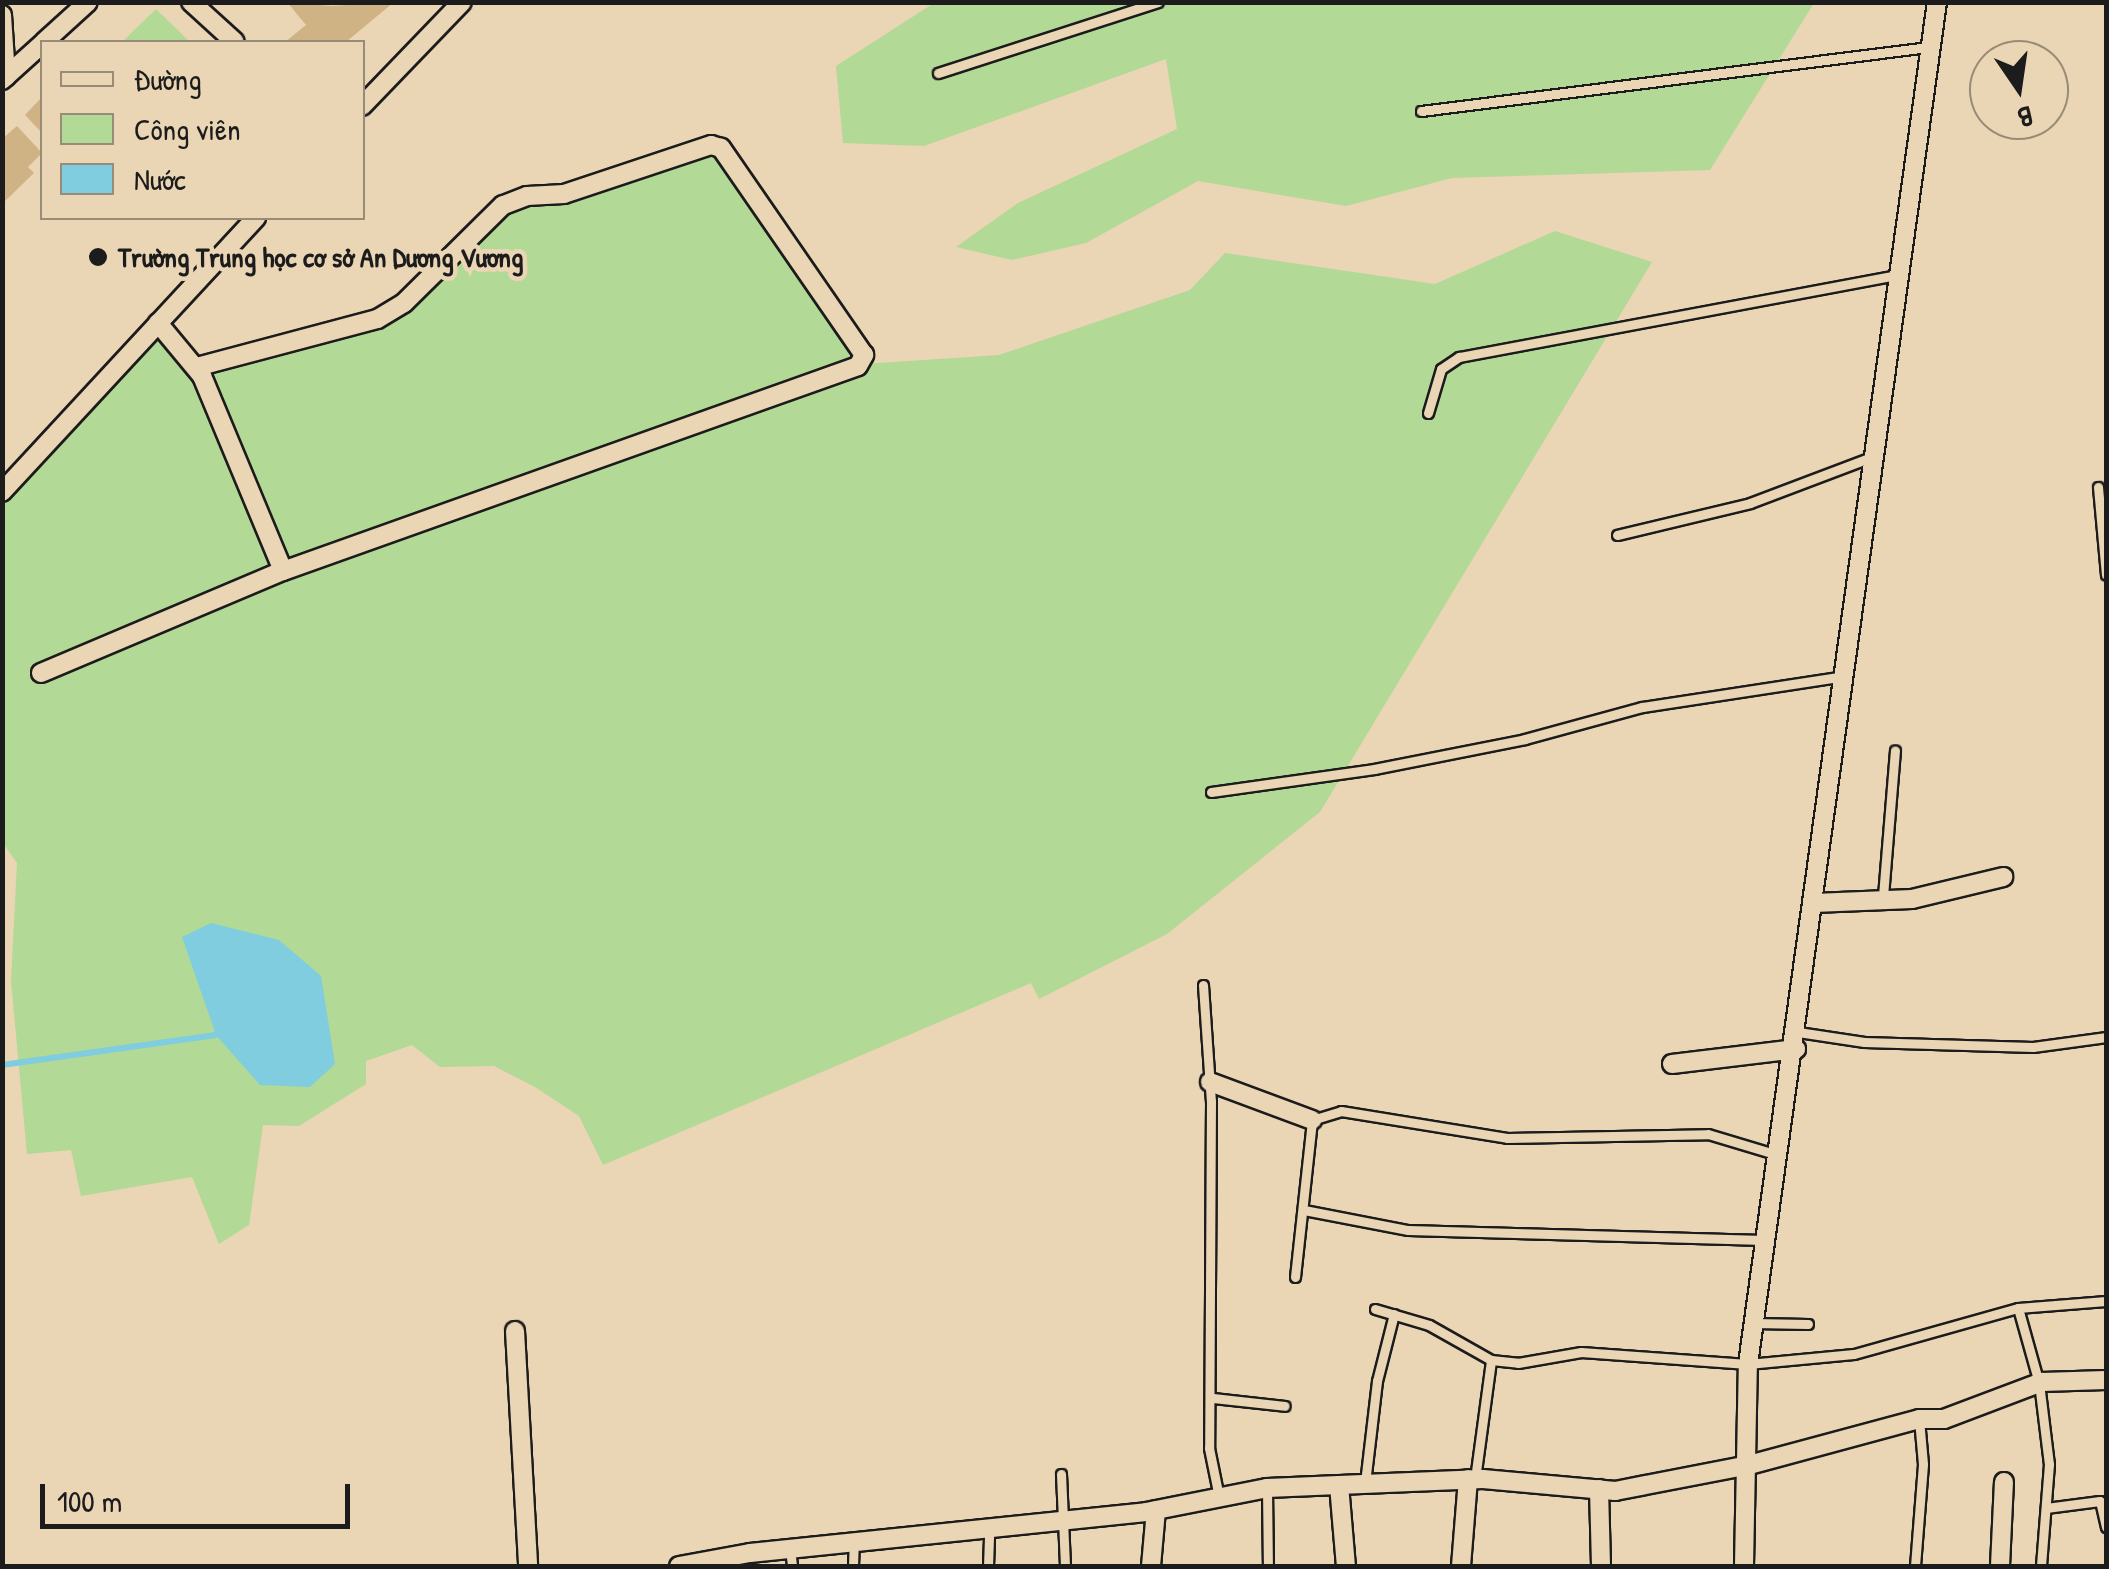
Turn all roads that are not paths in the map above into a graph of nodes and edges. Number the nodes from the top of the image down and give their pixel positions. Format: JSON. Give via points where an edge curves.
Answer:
{"nodes":[{"id":1,"x":88,"y":2,"type":"edge"},
{"id":2,"x":190,"y":2,"type":"edge"},
{"id":3,"x":462,"y":2,"type":"edge"},
{"id":4,"x":1158,"y":2,"type":"edge"},
{"id":5,"x":1937,"y":2,"type":"edge"},
{"id":6,"x":2,"y":15,"type":"edge"},
{"id":7,"x":46,"y":40,"type":"edge"},
{"id":8,"x":234,"y":40,"type":"edge"},
{"id":9,"x":40,"y":46,"type":"edge"},
{"id":10,"x":1928,"y":47,"type":"junction"},
{"id":11,"x":938,"y":73,"type":"dead end"},
{"id":12,"x":4,"y":79,"type":"edge"},
{"id":13,"x":365,"y":103,"type":"edge"},
{"id":14,"x":1421,"y":111,"type":"dead end"},
{"id":15,"x":254,"y":220,"type":"edge"},
{"id":16,"x":1900,"y":275,"type":"junction"},
{"id":17,"x":158,"y":324,"type":"junction"},
{"id":18,"x":196,"y":367,"type":"junction"},
{"id":19,"x":1428,"y":413,"type":"dead end"},
{"id":20,"x":1874,"y":456,"type":"junction"},
{"id":21,"x":2098,"y":487,"type":"dead end"},
{"id":22,"x":2,"y":492,"type":"edge"},
{"id":23,"x":1618,"y":535,"type":"dead end"},
{"id":24,"x":283,"y":571,"type":"junction"},
{"id":25,"x":2106,"y":575,"type":"edge"},
{"id":26,"x":41,"y":674,"type":"dead end"},
{"id":27,"x":1844,"y":676,"type":"junction"},
{"id":28,"x":1895,"y":750,"type":"dead end"},
{"id":29,"x":1211,"y":792,"type":"dead end"},
{"id":30,"x":2003,"y":878,"type":"dead end"},
{"id":31,"x":1883,"y":896,"type":"junction"},
{"id":32,"x":1814,"y":903,"type":"junction"},
{"id":33,"x":1204,"y":985,"type":"dead end"},
{"id":34,"x":2106,"y":1037,"type":"edge"},
{"id":35,"x":1797,"y":1040,"type":"junction"},
{"id":36,"x":1672,"y":1064,"type":"dead end"},
{"id":37,"x":1210,"y":1082,"type":"junction"},
{"id":38,"x":1312,"y":1120,"type":"junction"},
{"id":39,"x":1778,"y":1155,"type":"junction"},
{"id":40,"x":1304,"y":1210,"type":"junction"},
{"id":41,"x":1764,"y":1240,"type":"junction"},
{"id":42,"x":1295,"y":1277,"type":"dead end"},
{"id":43,"x":2106,"y":1301,"type":"edge"},
{"id":44,"x":2018,"y":1308,"type":"junction"},
{"id":45,"x":1375,"y":1309,"type":"dead end"},
{"id":46,"x":1394,"y":1314,"type":"junction"},
{"id":47,"x":1753,"y":1322,"type":"junction"},
{"id":48,"x":1808,"y":1324,"type":"dead end"},
{"id":49,"x":515,"y":1332,"type":"dead end"},
{"id":50,"x":1491,"y":1360,"type":"junction"},
{"id":51,"x":1748,"y":1364,"type":"junction"},
{"id":52,"x":2106,"y":1380,"type":"edge"},
{"id":53,"x":2039,"y":1383,"type":"junction"},
{"id":54,"x":1213,"y":1398,"type":"junction"},
{"id":55,"x":1285,"y":1406,"type":"dead end"},
{"id":56,"x":1919,"y":1419,"type":"junction"},
{"id":57,"x":1749,"y":1465,"type":"junction"},
{"id":58,"x":1061,"y":1474,"type":"dead end"},
{"id":59,"x":1472,"y":1479,"type":"junction"},
{"id":60,"x":2004,"y":1482,"type":"dead end"},
{"id":61,"x":1365,"y":1484,"type":"junction"},
{"id":62,"x":1338,"y":1485,"type":"junction"},
{"id":63,"x":1267,"y":1488,"type":"junction"},
{"id":64,"x":1599,"y":1489,"type":"junction"},
{"id":65,"x":1219,"y":1497,"type":"junction"},
{"id":66,"x":2046,"y":1508,"type":"junction"},
{"id":67,"x":1156,"y":1510,"type":"junction"},
{"id":68,"x":1067,"y":1520,"type":"junction"},
{"id":69,"x":2106,"y":1527,"type":"edge"},
{"id":70,"x":990,"y":1528,"type":"junction"},
{"id":71,"x":854,"y":1542,"type":"junction"},
{"id":72,"x":791,"y":1558,"type":"edge"},
{"id":73,"x":691,"y":1565,"type":"edge"},
{"id":74,"x":528,"y":1566,"type":"edge"},
{"id":75,"x":852,"y":1566,"type":"edge"},
{"id":76,"x":988,"y":1566,"type":"edge"},
{"id":77,"x":1065,"y":1566,"type":"edge"},
{"id":78,"x":1150,"y":1566,"type":"edge"},
{"id":79,"x":1268,"y":1566,"type":"edge"},
{"id":80,"x":1346,"y":1566,"type":"edge"},
{"id":81,"x":1461,"y":1566,"type":"edge"},
{"id":82,"x":1602,"y":1566,"type":"edge"},
{"id":83,"x":1744,"y":1566,"type":"edge"},
{"id":84,"x":1915,"y":1566,"type":"edge"},
{"id":85,"x":2000,"y":1566,"type":"edge"},
{"id":86,"x":2041,"y":1566,"type":"edge"}],
"edges":[{"from":1,"to":7,"type":"street"},
{"from":2,"to":8,"type":"street"},
{"from":3,"to":13,"type":"street"},
{"from":4,"to":11,"type":"lane"},
{"from":5,"to":10,"type":"street"},
{"from":6,"to":12,"type":"street"},
{"from":9,"to":12,"type":"street"},
{"from":10,"to":14,"type":"lane"},
{"from":10,"to":16,"type":"street"},
{"from":15,"to":17,"type":"street"},
{"from":16,"to":19,"type":"lane","via":[[1459,358],[1440,369]]},
{"from":16,"to":20,"type":"street"},
{"from":17,"to":18,"type":"street"},
{"from":17,"to":22,"type":"street"},
{"from":18,"to":24,"type":"street"},
{"from":18,"to":24,"type":"street","via":[[377,319],[404,303],[504,205],[564,194],[712,145],[721,148],[864,355],[863,364],[838,374]]},
{"from":20,"to":23,"type":"lane","via":[[1750,503]]},
{"from":20,"to":27,"type":"street"},
{"from":21,"to":25,"type":"lane"},
{"from":24,"to":26,"type":"street"},
{"from":27,"to":29,"type":"lane","via":[[1642,707],[1374,769]]},
{"from":27,"to":32,"type":"street"},
{"from":28,"to":31,"type":"lane"},
{"from":30,"to":31,"type":"street","via":[[1912,899]]},
{"from":31,"to":32,"type":"street"},
{"from":32,"to":35,"type":"street"},
{"from":33,"to":37,"type":"lane"},
{"from":34,"to":35,"type":"lane","via":[[2033,1047]]},
{"from":35,"to":36,"type":"street"},
{"from":35,"to":39,"type":"street"},
{"from":37,"to":38,"type":"street"},
{"from":37,"to":54,"type":"lane"},
{"from":38,"to":39,"type":"lane","via":[[1341,1111],[1507,1138],[1571,1141],[1708,1134]]},
{"from":38,"to":40,"type":"lane"},
{"from":39,"to":41,"type":"street"},
{"from":40,"to":41,"type":"lane","via":[[1408,1230]]},
{"from":40,"to":42,"type":"lane"},
{"from":41,"to":47,"type":"street"},
{"from":43,"to":44,"type":"lane"},
{"from":44,"to":51,"type":"lane","via":[[1854,1354]]},
{"from":44,"to":53,"type":"lane"},
{"from":45,"to":46,"type":"lane"},
{"from":46,"to":50,"type":"lane"},
{"from":46,"to":61,"type":"lane","via":[[1377,1381]]},
{"from":47,"to":48,"type":"lane"},
{"from":47,"to":51,"type":"street"},
{"from":49,"to":74,"type":"street"},
{"from":50,"to":51,"type":"lane","via":[[1518,1363],[1581,1352]]},
{"from":50,"to":59,"type":"lane"},
{"from":51,"to":57,"type":"street"},
{"from":52,"to":53,"type":"street"},
{"from":53,"to":56,"type":"street","via":[[1944,1419]]},
{"from":53,"to":66,"type":"lane","via":[[2049,1464]]},
{"from":54,"to":55,"type":"lane"},
{"from":54,"to":65,"type":"lane","via":[[1209,1448]]},
{"from":56,"to":57,"type":"street"},
{"from":56,"to":84,"type":"lane","via":[[1923,1464]]},
{"from":57,"to":64,"type":"street"},
{"from":57,"to":83,"type":"street"},
{"from":58,"to":68,"type":"lane"},
{"from":59,"to":61,"type":"street"},
{"from":59,"to":64,"type":"street"},
{"from":59,"to":81,"type":"street"},
{"from":60,"to":85,"type":"street"},
{"from":61,"to":62,"type":"street"},
{"from":62,"to":63,"type":"street"},
{"from":62,"to":80,"type":"street"},
{"from":63,"to":65,"type":"street"},
{"from":63,"to":79,"type":"lane"},
{"from":64,"to":82,"type":"street"},
{"from":65,"to":67,"type":"street"},
{"from":66,"to":69,"type":"lane","via":[[2100,1502]]},
{"from":66,"to":86,"type":"lane"},
{"from":67,"to":68,"type":"street"},
{"from":67,"to":78,"type":"street"},
{"from":68,"to":70,"type":"street"},
{"from":68,"to":77,"type":"lane"},
{"from":70,"to":71,"type":"street"},
{"from":70,"to":76,"type":"lane"},
{"from":71,"to":72,"type":"street"},
{"from":71,"to":75,"type":"lane"},
{"from":72,"to":73,"type":"street"}]}
